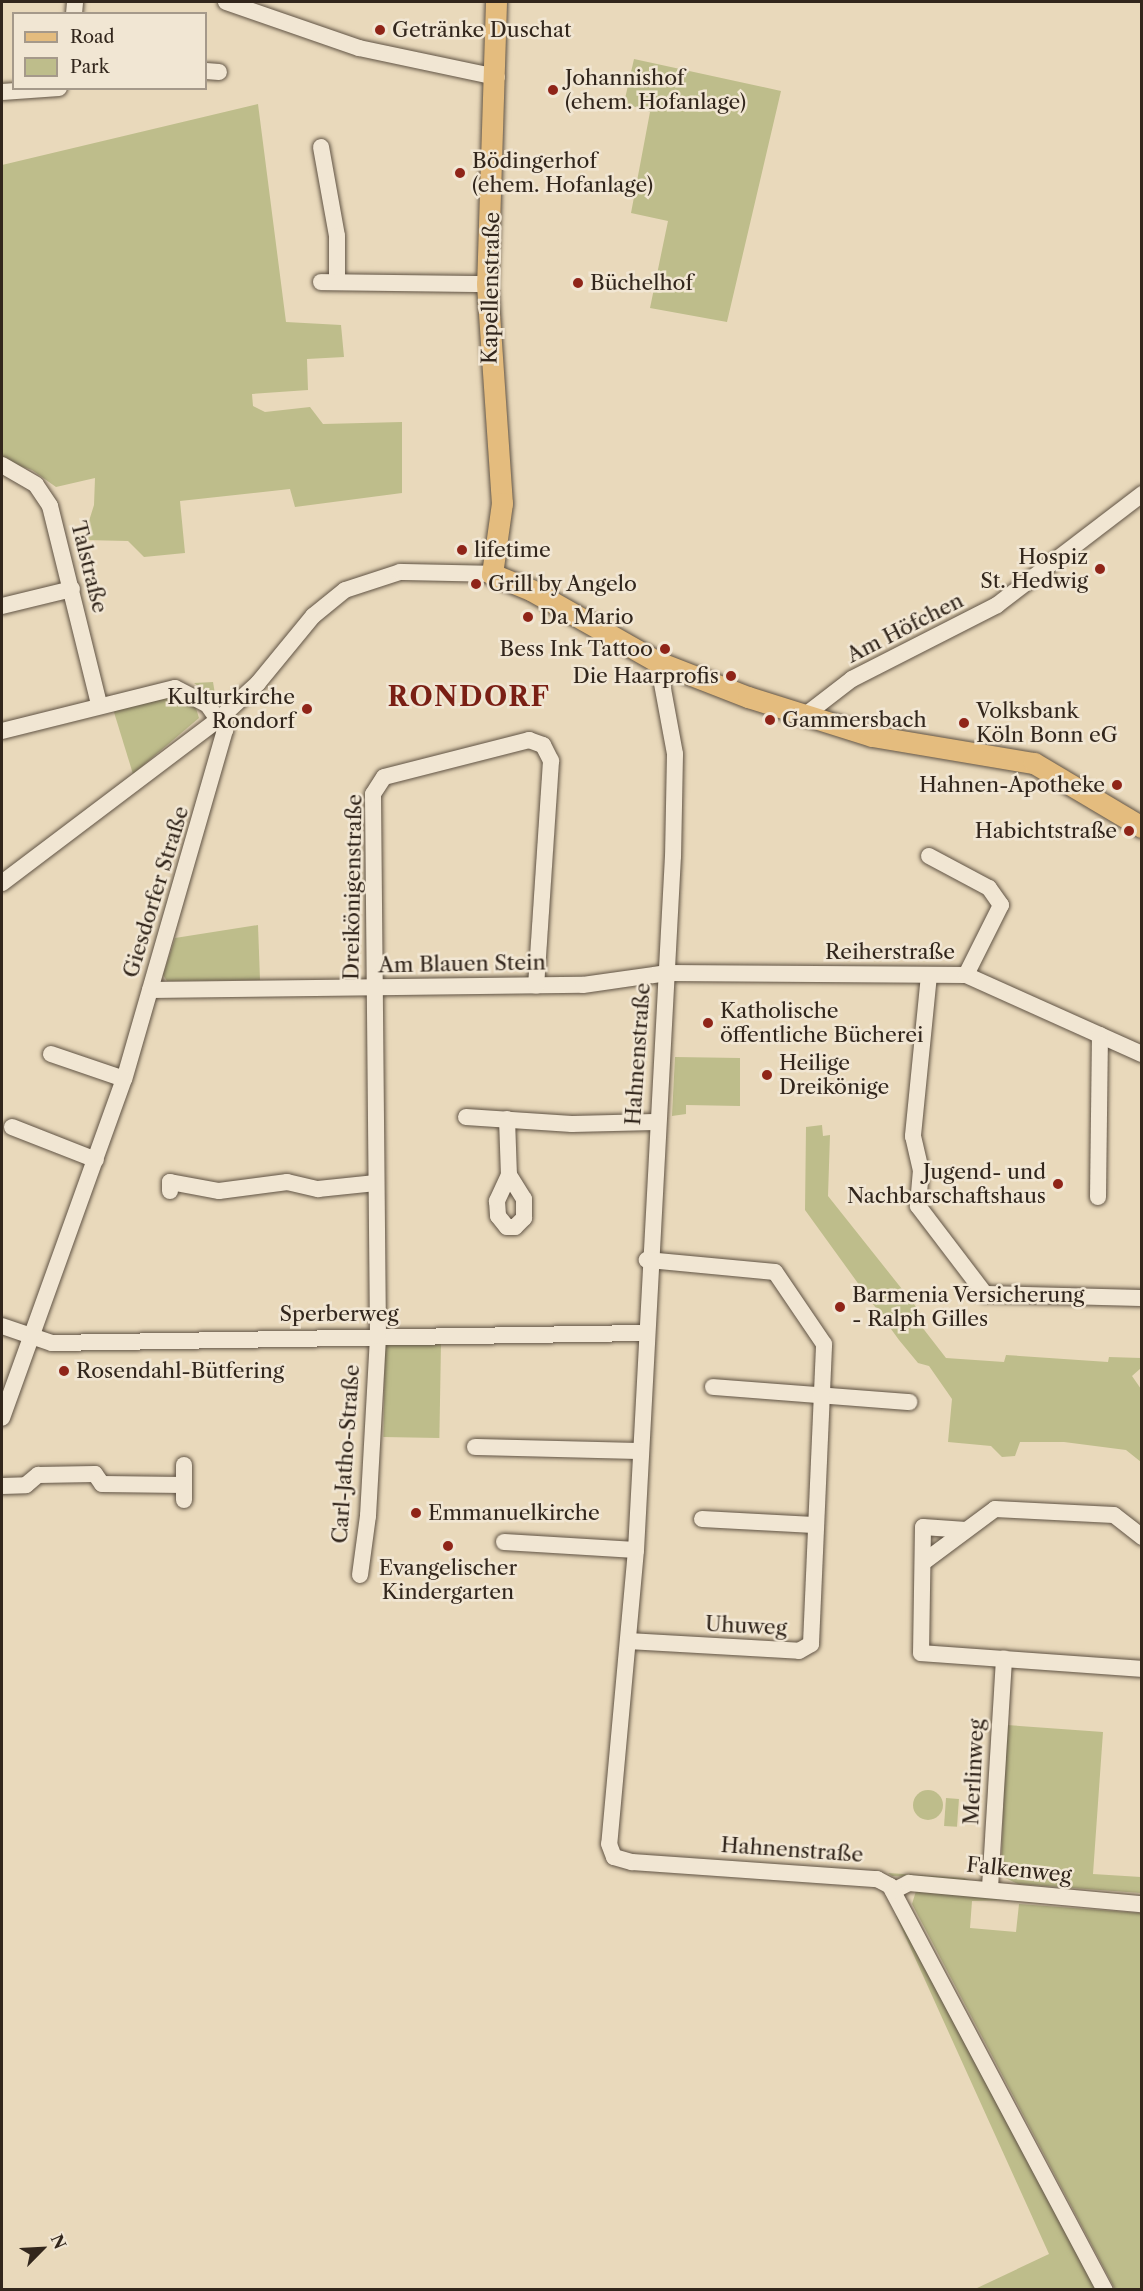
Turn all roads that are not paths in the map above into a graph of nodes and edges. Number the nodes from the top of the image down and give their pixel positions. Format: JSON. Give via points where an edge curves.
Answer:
{"nodes":[{"id":1,"x":225,"y":2,"type":"edge"},
{"id":2,"x":496,"y":2,"type":"edge"},
{"id":3,"x":497,"y":77,"type":"junction"},
{"id":4,"x":30,"y":90,"type":"edge"},
{"id":5,"x":2,"y":92,"type":"edge"},
{"id":6,"x":321,"y":147,"type":"dead end"},
{"id":7,"x":487,"y":284,"type":"junction"},
{"id":8,"x":2,"y":465,"type":"edge"},
{"id":9,"x":1142,"y":494,"type":"edge"},
{"id":10,"x":492,"y":574,"type":"junction"},
{"id":11,"x":72,"y":589,"type":"junction"},
{"id":12,"x":2,"y":606,"type":"edge"},
{"id":13,"x":658,"y":662,"type":"junction"},
{"id":14,"x":99,"y":704,"type":"junction"},
{"id":15,"x":804,"y":716,"type":"junction"},
{"id":16,"x":220,"y":718,"type":"junction"},
{"id":17,"x":2,"y":731,"type":"edge"},
{"id":18,"x":1142,"y":827,"type":"edge"},
{"id":19,"x":929,"y":856,"type":"dead end"},
{"id":20,"x":2,"y":883,"type":"edge"},
{"id":21,"x":667,"y":974,"type":"junction"},
{"id":22,"x":929,"y":975,"type":"junction"},
{"id":23,"x":966,"y":975,"type":"junction"},
{"id":24,"x":536,"y":985,"type":"junction"},
{"id":25,"x":374,"y":988,"type":"junction"},
{"id":26,"x":150,"y":990,"type":"junction"},
{"id":27,"x":1100,"y":1035,"type":"junction"},
{"id":28,"x":1141,"y":1053,"type":"edge"},
{"id":29,"x":51,"y":1054,"type":"dead end"},
{"id":30,"x":124,"y":1079,"type":"junction"},
{"id":31,"x":466,"y":1117,"type":"dead end"},
{"id":32,"x":507,"y":1119,"type":"junction"},
{"id":33,"x":656,"y":1122,"type":"junction"},
{"id":34,"x":12,"y":1127,"type":"dead end"},
{"id":35,"x":96,"y":1160,"type":"junction"},
{"id":36,"x":509,"y":1175,"type":"dead end"},
{"id":37,"x":376,"y":1183,"type":"junction"},
{"id":38,"x":170,"y":1191,"type":"dead end"},
{"id":39,"x":1098,"y":1197,"type":"dead end"},
{"id":40,"x":647,"y":1260,"type":"junction"},
{"id":41,"x":1142,"y":1298,"type":"edge"},
{"id":42,"x":2,"y":1326,"type":"edge"},
{"id":43,"x":645,"y":1333,"type":"junction"},
{"id":44,"x":378,"y":1336,"type":"junction"},
{"id":45,"x":34,"y":1338,"type":"junction"},
{"id":46,"x":713,"y":1388,"type":"dead end"},
{"id":47,"x":821,"y":1397,"type":"junction"},
{"id":48,"x":909,"y":1402,"type":"dead end"},
{"id":49,"x":2,"y":1418,"type":"edge"},
{"id":50,"x":475,"y":1447,"type":"dead end"},
{"id":51,"x":640,"y":1451,"type":"junction"},
{"id":52,"x":184,"y":1465,"type":"dead end"},
{"id":53,"x":2,"y":1486,"type":"edge"},
{"id":54,"x":702,"y":1519,"type":"dead end"},
{"id":55,"x":814,"y":1525,"type":"junction"},
{"id":56,"x":966,"y":1530,"type":"junction"},
{"id":57,"x":1142,"y":1537,"type":"edge"},
{"id":58,"x":504,"y":1542,"type":"dead end"},
{"id":59,"x":636,"y":1550,"type":"junction"},
{"id":60,"x":925,"y":1561,"type":"junction"},
{"id":61,"x":360,"y":1575,"type":"dead end"},
{"id":62,"x":628,"y":1641,"type":"junction"},
{"id":63,"x":1004,"y":1658,"type":"junction"},
{"id":64,"x":1142,"y":1669,"type":"edge"},
{"id":65,"x":990,"y":1888,"type":"junction"},
{"id":66,"x":893,"y":1891,"type":"junction"},
{"id":67,"x":1142,"y":1904,"type":"edge"},
{"id":68,"x":1105,"y":2289,"type":"edge"}],
"edges":[{"from":1,"to":3,"type":"street","via":[[359,48]]},
{"from":2,"to":3,"type":"main road","name":"Kapellenstraße"},
{"from":3,"to":7,"type":"main road","name":"Kapellenstraße"},
{"from":4,"to":5,"type":"street"},
{"from":6,"to":7,"type":"street","via":[[336,236],[329,282]]},
{"from":7,"to":10,"type":"main road","name":"Kapellenstraße","via":[[502,503]]},
{"from":8,"to":11,"type":"street","name":"Talstraße","via":[[43,493]]},
{"from":9,"to":15,"type":"street","name":"Am Höfchen","via":[[997,605],[852,679]]},
{"from":10,"to":13,"type":"main road","via":[[531,590]]},
{"from":10,"to":16,"type":"street","via":[[400,572],[345,590],[313,616],[258,683]]},
{"from":11,"to":12,"type":"street"},
{"from":11,"to":14,"type":"street","name":"Talstraße"},
{"from":13,"to":15,"type":"main road"},
{"from":13,"to":21,"type":"street","name":"Hahnenstraße","via":[[675,754]]},
{"from":14,"to":16,"type":"street","via":[[175,688],[190,691]]},
{"from":14,"to":17,"type":"street"},
{"from":15,"to":18,"type":"main road","via":[[872,736],[1034,763]]},
{"from":16,"to":20,"type":"street"},
{"from":16,"to":26,"type":"street","name":"Giesdorfer Straße","via":[[224,743]]},
{"from":19,"to":23,"type":"street","via":[[989,888],[1001,905]]},
{"from":21,"to":22,"type":"street","name":"Reiherstraße"},
{"from":21,"to":24,"type":"street","name":"Am Blauen Stein","via":[[592,985]]},
{"from":21,"to":33,"type":"street","name":"Hahnenstraße"},
{"from":22,"to":23,"type":"street","name":"Reiherstraße"},
{"from":22,"to":41,"type":"street","via":[[913,1136],[921,1170],[918,1206],[985,1294]]},
{"from":23,"to":27,"type":"street","name":"Reiherstraße"},
{"from":24,"to":25,"type":"street","name":"Am Blauen Stein"},
{"from":24,"to":25,"type":"street","name":"Dreikönigenstraße","via":[[551,761],[543,745],[529,740],[384,777],[377,785],[373,794]]},
{"from":25,"to":26,"type":"street","name":"Am Blauen Stein"},
{"from":25,"to":37,"type":"street","name":"Dreikönigenstraße"},
{"from":26,"to":30,"type":"street","name":"Giesdorfer Straße"},
{"from":27,"to":28,"type":"street","name":"Reiherstraße"},
{"from":27,"to":39,"type":"street"},
{"from":29,"to":30,"type":"street"},
{"from":30,"to":35,"type":"street","name":"Giesdorfer Straße"},
{"from":31,"to":32,"type":"street"},
{"from":32,"to":33,"type":"street"},
{"from":32,"to":36,"type":"street"},
{"from":33,"to":40,"type":"street","name":"Hahnenstraße"},
{"from":34,"to":35,"type":"street"},
{"from":35,"to":45,"type":"street","name":"Giesdorfer Straße"},
{"from":37,"to":38,"type":"street","via":[[318,1189],[287,1182],[219,1191],[170,1182]]},
{"from":37,"to":44,"type":"street","name":"Dreikönigenstraße"},
{"from":40,"to":43,"type":"street","name":"Hahnenstraße"},
{"from":40,"to":47,"type":"street","name":"Uhuweg","via":[[775,1272],[824,1344]]},
{"from":42,"to":45,"type":"street","name":"Sperberweg"},
{"from":43,"to":44,"type":"street","name":"Sperberweg"},
{"from":43,"to":51,"type":"street","name":"Hahnenstraße"},
{"from":44,"to":45,"type":"street","name":"Sperberweg","via":[[108,1343]]},
{"from":44,"to":61,"type":"street","name":"Carl-Jatho-Straße","via":[[368,1516]]},
{"from":45,"to":49,"type":"street","name":"Giesdorfer Straße"},
{"from":46,"to":47,"type":"street"},
{"from":47,"to":48,"type":"street"},
{"from":47,"to":55,"type":"street","name":"Uhuweg"},
{"from":50,"to":51,"type":"street"},
{"from":51,"to":59,"type":"street","name":"Hahnenstraße"},
{"from":52,"to":53,"type":"street","via":[[184,1492],[102,1484],[95,1474],[38,1475],[26,1485]]},
{"from":54,"to":55,"type":"street"},
{"from":55,"to":62,"type":"street","name":"Uhuweg","via":[[811,1644],[799,1651]]},
{"from":56,"to":57,"type":"street","via":[[995,1509],[1114,1515]]},
{"from":56,"to":60,"type":"street"},
{"from":56,"to":60,"type":"street","via":[[923,1527]]},
{"from":58,"to":59,"type":"street"},
{"from":59,"to":62,"type":"street","name":"Hahnenstraße"},
{"from":60,"to":63,"type":"street","via":[[921,1653]]},
{"from":62,"to":66,"type":"street","name":"Hahnenstraße","via":[[609,1844],[614,1857],[877,1879]]},
{"from":63,"to":64,"type":"street"},
{"from":63,"to":65,"type":"street","name":"Merlinweg"},
{"from":65,"to":66,"type":"street","name":"Falkenweg","via":[[909,1882]]},
{"from":65,"to":67,"type":"street","name":"Falkenweg"},
{"from":66,"to":68,"type":"street"}]}
